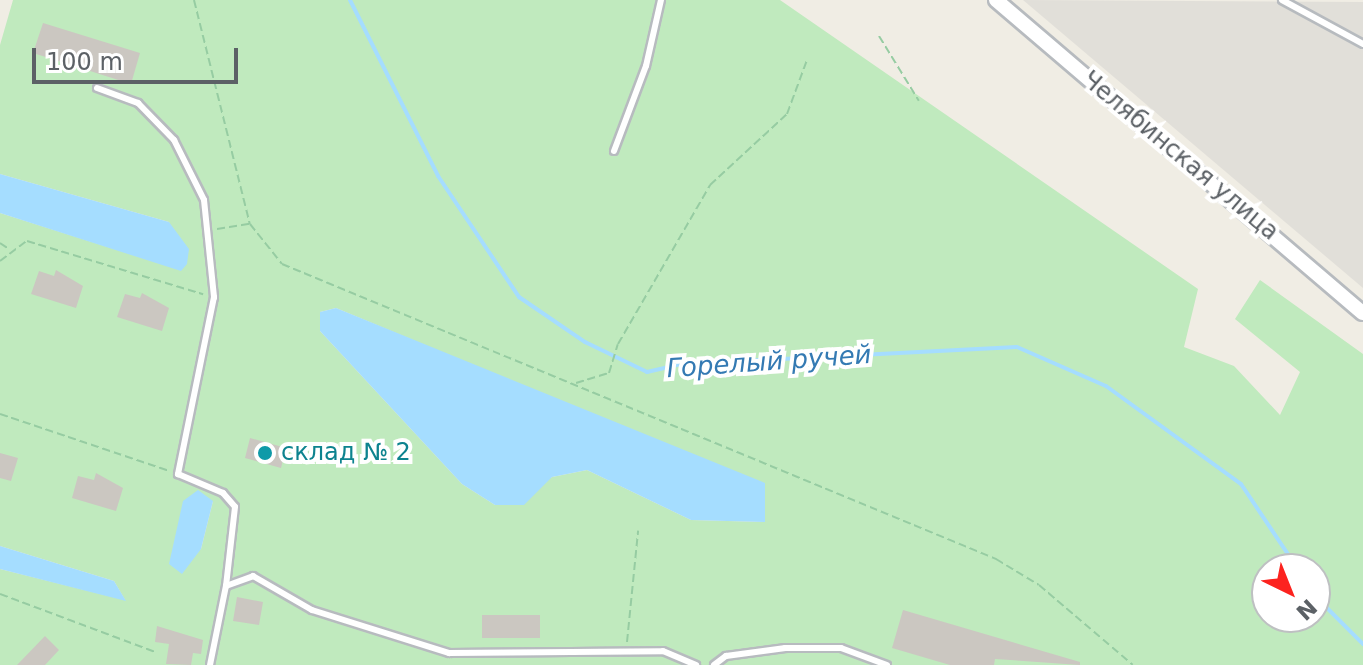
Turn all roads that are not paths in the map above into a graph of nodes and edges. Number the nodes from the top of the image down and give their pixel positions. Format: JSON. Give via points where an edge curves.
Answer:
{"nodes":[{"id":1,"x":661,"y":0,"type":"edge"},
{"id":2,"x":996,"y":0,"type":"edge"},
{"id":3,"x":1282,"y":0,"type":"edge"},
{"id":4,"x":1363,"y":44,"type":"edge"},
{"id":5,"x":97,"y":88,"type":"dead end"},
{"id":6,"x":614,"y":151,"type":"dead end"},
{"id":7,"x":1363,"y":313,"type":"edge"},
{"id":8,"x":226,"y":586,"type":"junction"},
{"id":9,"x":210,"y":665,"type":"edge"},
{"id":10,"x":696,"y":665,"type":"edge"},
{"id":11,"x":714,"y":665,"type":"edge"},
{"id":12,"x":887,"y":665,"type":"edge"}],
"edges":[{"from":1,"to":6,"type":"lane","via":[[646,66]]},
{"from":2,"to":7,"type":"street","name":"Челябинская улица"},
{"from":3,"to":4,"type":"lane"},
{"from":5,"to":8,"type":"lane","via":[[138,103],[174,140],[212,230],[214,297],[178,474],[223,493],[235,507]]},
{"from":8,"to":9,"type":"lane"},
{"from":8,"to":10,"type":"lane","via":[[253,576],[312,610],[449,653],[663,651]]},
{"from":11,"to":12,"type":"lane","via":[[726,656],[785,648],[841,648]]}]}
